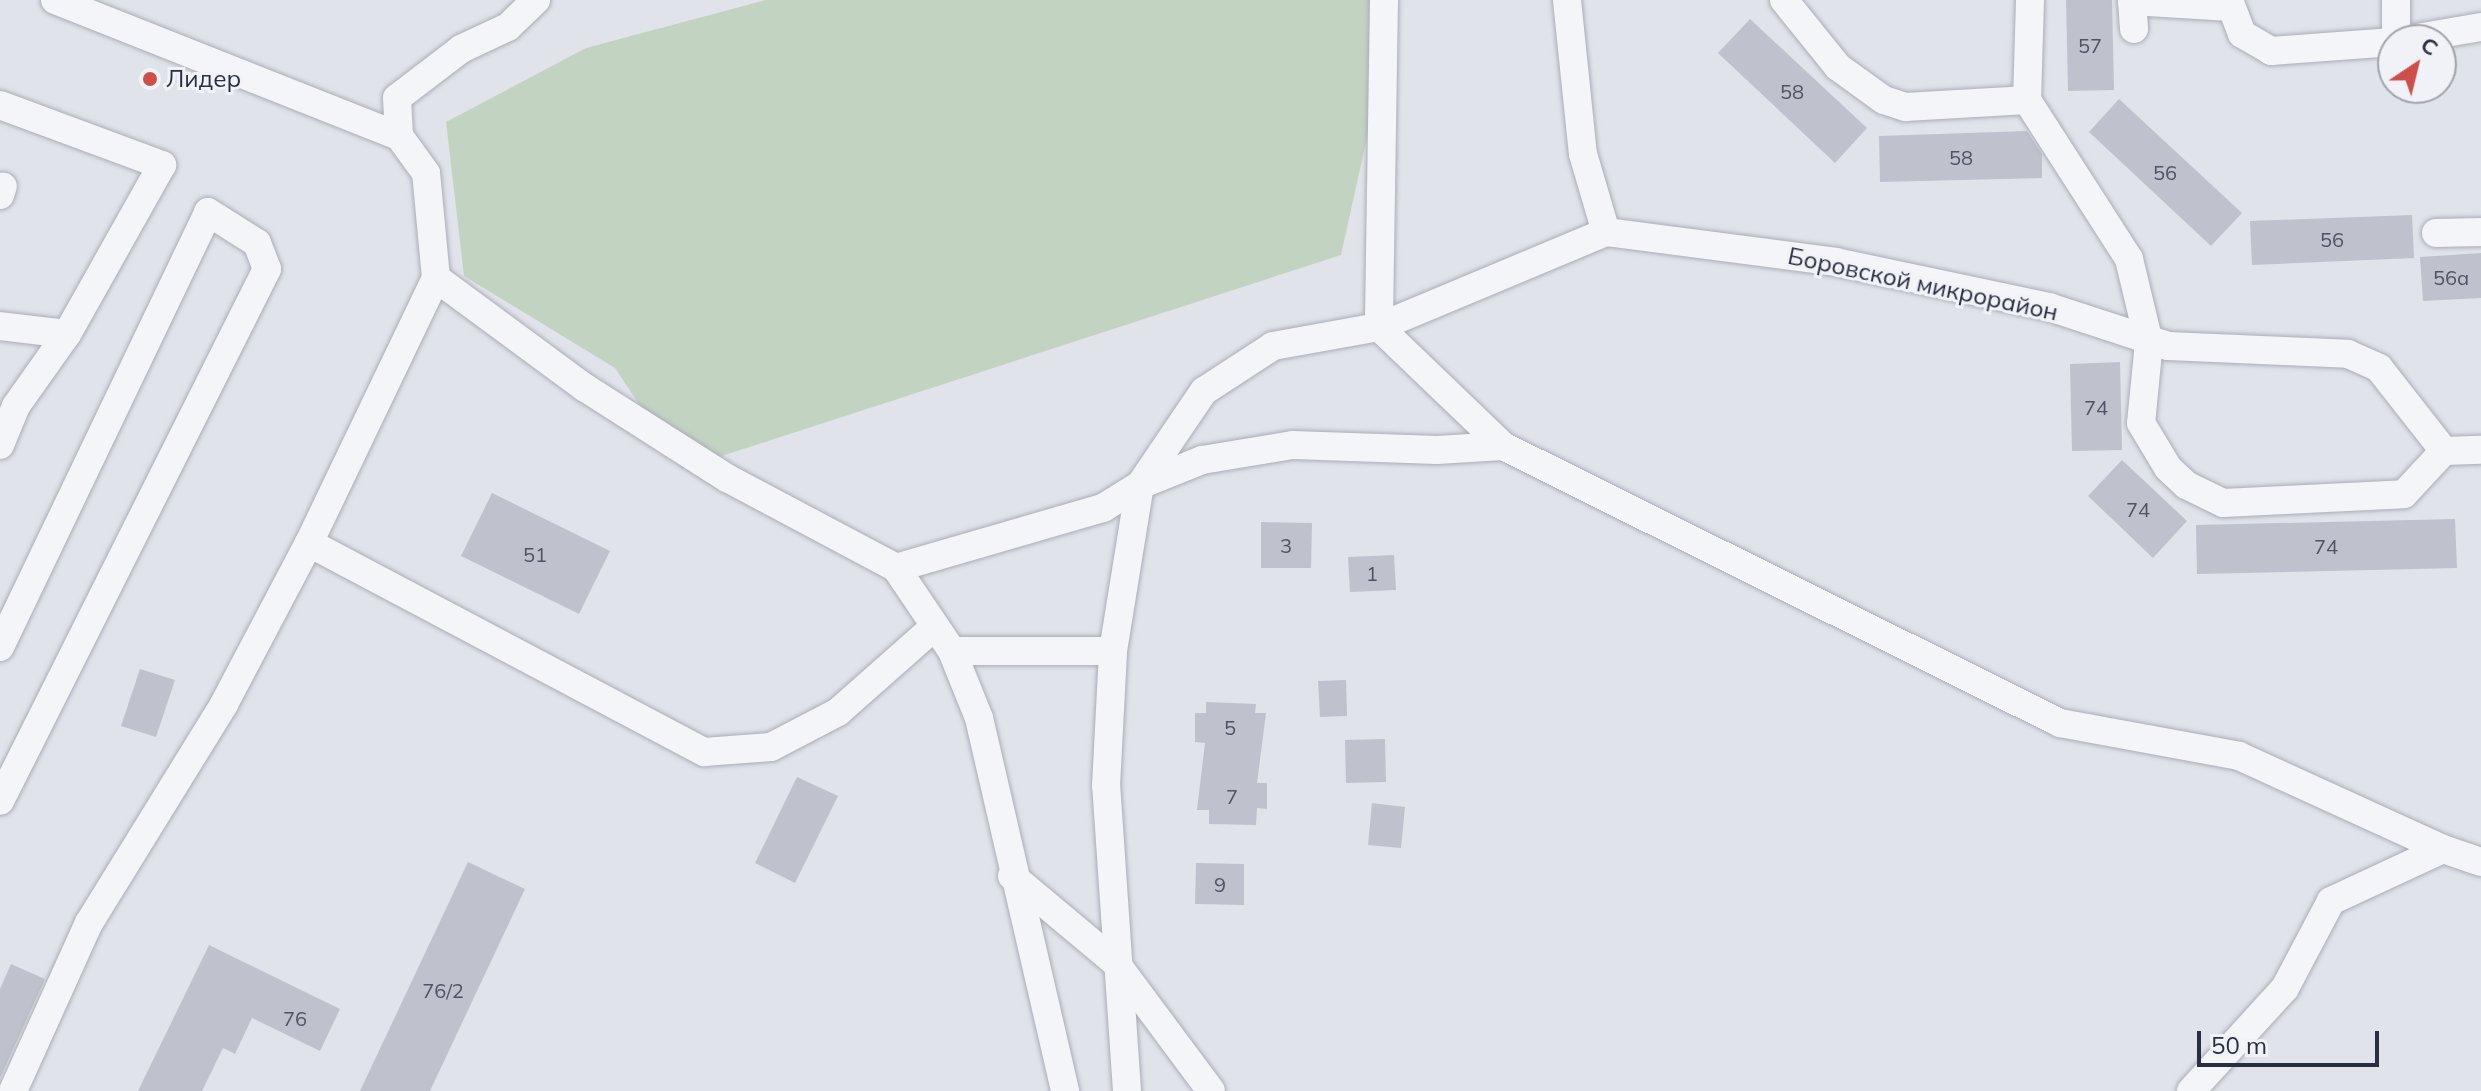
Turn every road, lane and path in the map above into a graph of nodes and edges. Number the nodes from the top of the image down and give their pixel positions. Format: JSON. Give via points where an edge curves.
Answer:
{"nodes":[{"id":1,"x":55,"y":0,"type":"edge"},
{"id":2,"x":536,"y":0,"type":"edge"},
{"id":3,"x":1384,"y":0,"type":"edge"},
{"id":4,"x":1567,"y":0,"type":"edge"},
{"id":5,"x":1784,"y":0,"type":"edge"},
{"id":6,"x":2030,"y":0,"type":"edge"},
{"id":7,"x":2132,"y":0,"type":"edge"},
{"id":8,"x":2396,"y":0,"type":"edge"},
{"id":9,"x":2230,"y":4,"type":"edge"},
{"id":10,"x":2395,"y":24,"type":"edge"},
{"id":11,"x":2481,"y":27,"type":"edge"},
{"id":12,"x":2134,"y":29,"type":"dead end"},
{"id":13,"x":2457,"y":31,"type":"edge"},
{"id":14,"x":2377,"y":42,"type":"edge"},
{"id":15,"x":2027,"y":100,"type":"junction"},
{"id":16,"x":0,"y":105,"type":"edge"},
{"id":17,"x":399,"y":136,"type":"junction"},
{"id":18,"x":1606,"y":232,"type":"junction"},
{"id":19,"x":2481,"y":232,"type":"edge"},
{"id":20,"x":2436,"y":233,"type":"dead end"},
{"id":21,"x":436,"y":278,"type":"junction"},
{"id":22,"x":0,"y":326,"type":"edge"},
{"id":23,"x":1379,"y":327,"type":"junction"},
{"id":24,"x":67,"y":334,"type":"junction"},
{"id":25,"x":2149,"y":342,"type":"junction"},
{"id":26,"x":0,"y":445,"type":"edge"},
{"id":27,"x":1503,"y":446,"type":"junction"},
{"id":28,"x":2481,"y":450,"type":"edge"},
{"id":29,"x":2444,"y":451,"type":"junction"},
{"id":30,"x":1140,"y":485,"type":"junction"},
{"id":31,"x":309,"y":543,"type":"junction"},
{"id":32,"x":896,"y":568,"type":"junction"},
{"id":33,"x":934,"y":627,"type":"junction"},
{"id":34,"x":0,"y":647,"type":"edge"},
{"id":35,"x":952,"y":651,"type":"junction"},
{"id":36,"x":1113,"y":651,"type":"junction"},
{"id":37,"x":11,"y":753,"type":"edge"},
{"id":38,"x":0,"y":801,"type":"edge"},
{"id":39,"x":2443,"y":849,"type":"junction"},
{"id":40,"x":2481,"y":862,"type":"edge"},
{"id":41,"x":1012,"y":876,"type":"junction"},
{"id":42,"x":1116,"y":963,"type":"junction"},
{"id":43,"x":13,"y":1091,"type":"edge"},
{"id":44,"x":1065,"y":1091,"type":"edge"},
{"id":45,"x":1127,"y":1091,"type":"edge"},
{"id":46,"x":1211,"y":1091,"type":"edge"},
{"id":47,"x":2191,"y":1091,"type":"edge"}],
"edges":[{"from":1,"to":17,"type":"street"},
{"from":2,"to":17,"type":"street","via":[[508,27],[461,49],[397,98]]},
{"from":3,"to":23,"type":"street"},
{"from":4,"to":18,"type":"street","via":[[1583,154]]},
{"from":5,"to":15,"type":"street","via":[[1838,67],[1884,100],[1906,107]]},
{"from":6,"to":15,"type":"street"},
{"from":7,"to":9,"type":"street"},
{"from":7,"to":12,"type":"street"},
{"from":8,"to":10,"type":"street"},
{"from":9,"to":14,"type":"street","via":[[2242,34],[2256,47],[2271,51]]},
{"from":11,"to":13,"type":"street"},
{"from":15,"to":25,"type":"street","via":[[2121,240]]},
{"from":16,"to":24,"type":"street","via":[[162,165]]},
{"from":17,"to":21,"type":"street","via":[[426,173]]},
{"from":18,"to":23,"type":"street"},
{"from":18,"to":25,"type":"street","name":"Боровской микрорайон","via":[[1836,262],[2049,307]]},
{"from":19,"to":20,"type":"street"},
{"from":21,"to":31,"type":"street"},
{"from":21,"to":32,"type":"street","via":[[584,387],[727,478]]},
{"from":22,"to":24,"type":"street"},
{"from":23,"to":27,"type":"street"},
{"from":23,"to":30,"type":"street","via":[[1273,346],[1204,391]]},
{"from":24,"to":26,"type":"street","via":[[16,406]]},
{"from":25,"to":29,"type":"street","name":"Боровской микрорайон","via":[[2366,360],[2379,368]]},
{"from":25,"to":29,"type":"street","via":[[2141,405],[2147,440],[2168,468],[2206,497],[2242,504],[2404,494]]},
{"from":27,"to":30,"type":"street","via":[[1437,450],[1293,445],[1202,460]]},
{"from":27,"to":39,"type":"street","via":[[2060,723],[2239,756]]},
{"from":28,"to":29,"type":"street"},
{"from":30,"to":32,"type":"street","via":[[1103,508]]},
{"from":30,"to":36,"type":"street"},
{"from":31,"to":33,"type":"street","via":[[704,752],[771,747],[838,712]]},
{"from":31,"to":43,"type":"street","via":[[224,704],[89,923]]},
{"from":32,"to":33,"type":"street"},
{"from":33,"to":35,"type":"street"},
{"from":34,"to":37,"type":"street","via":[[208,212],[257,243],[267,269]]},
{"from":35,"to":36,"type":"street"},
{"from":35,"to":41,"type":"street","via":[[979,718]]},
{"from":36,"to":42,"type":"street","via":[[1106,786]]},
{"from":37,"to":38,"type":"street"},
{"from":39,"to":40,"type":"street"},
{"from":39,"to":47,"type":"street","via":[[2331,901],[2285,988]]},
{"from":41,"to":42,"type":"street"},
{"from":41,"to":44,"type":"street"},
{"from":42,"to":45,"type":"street"},
{"from":42,"to":46,"type":"street"}]}
